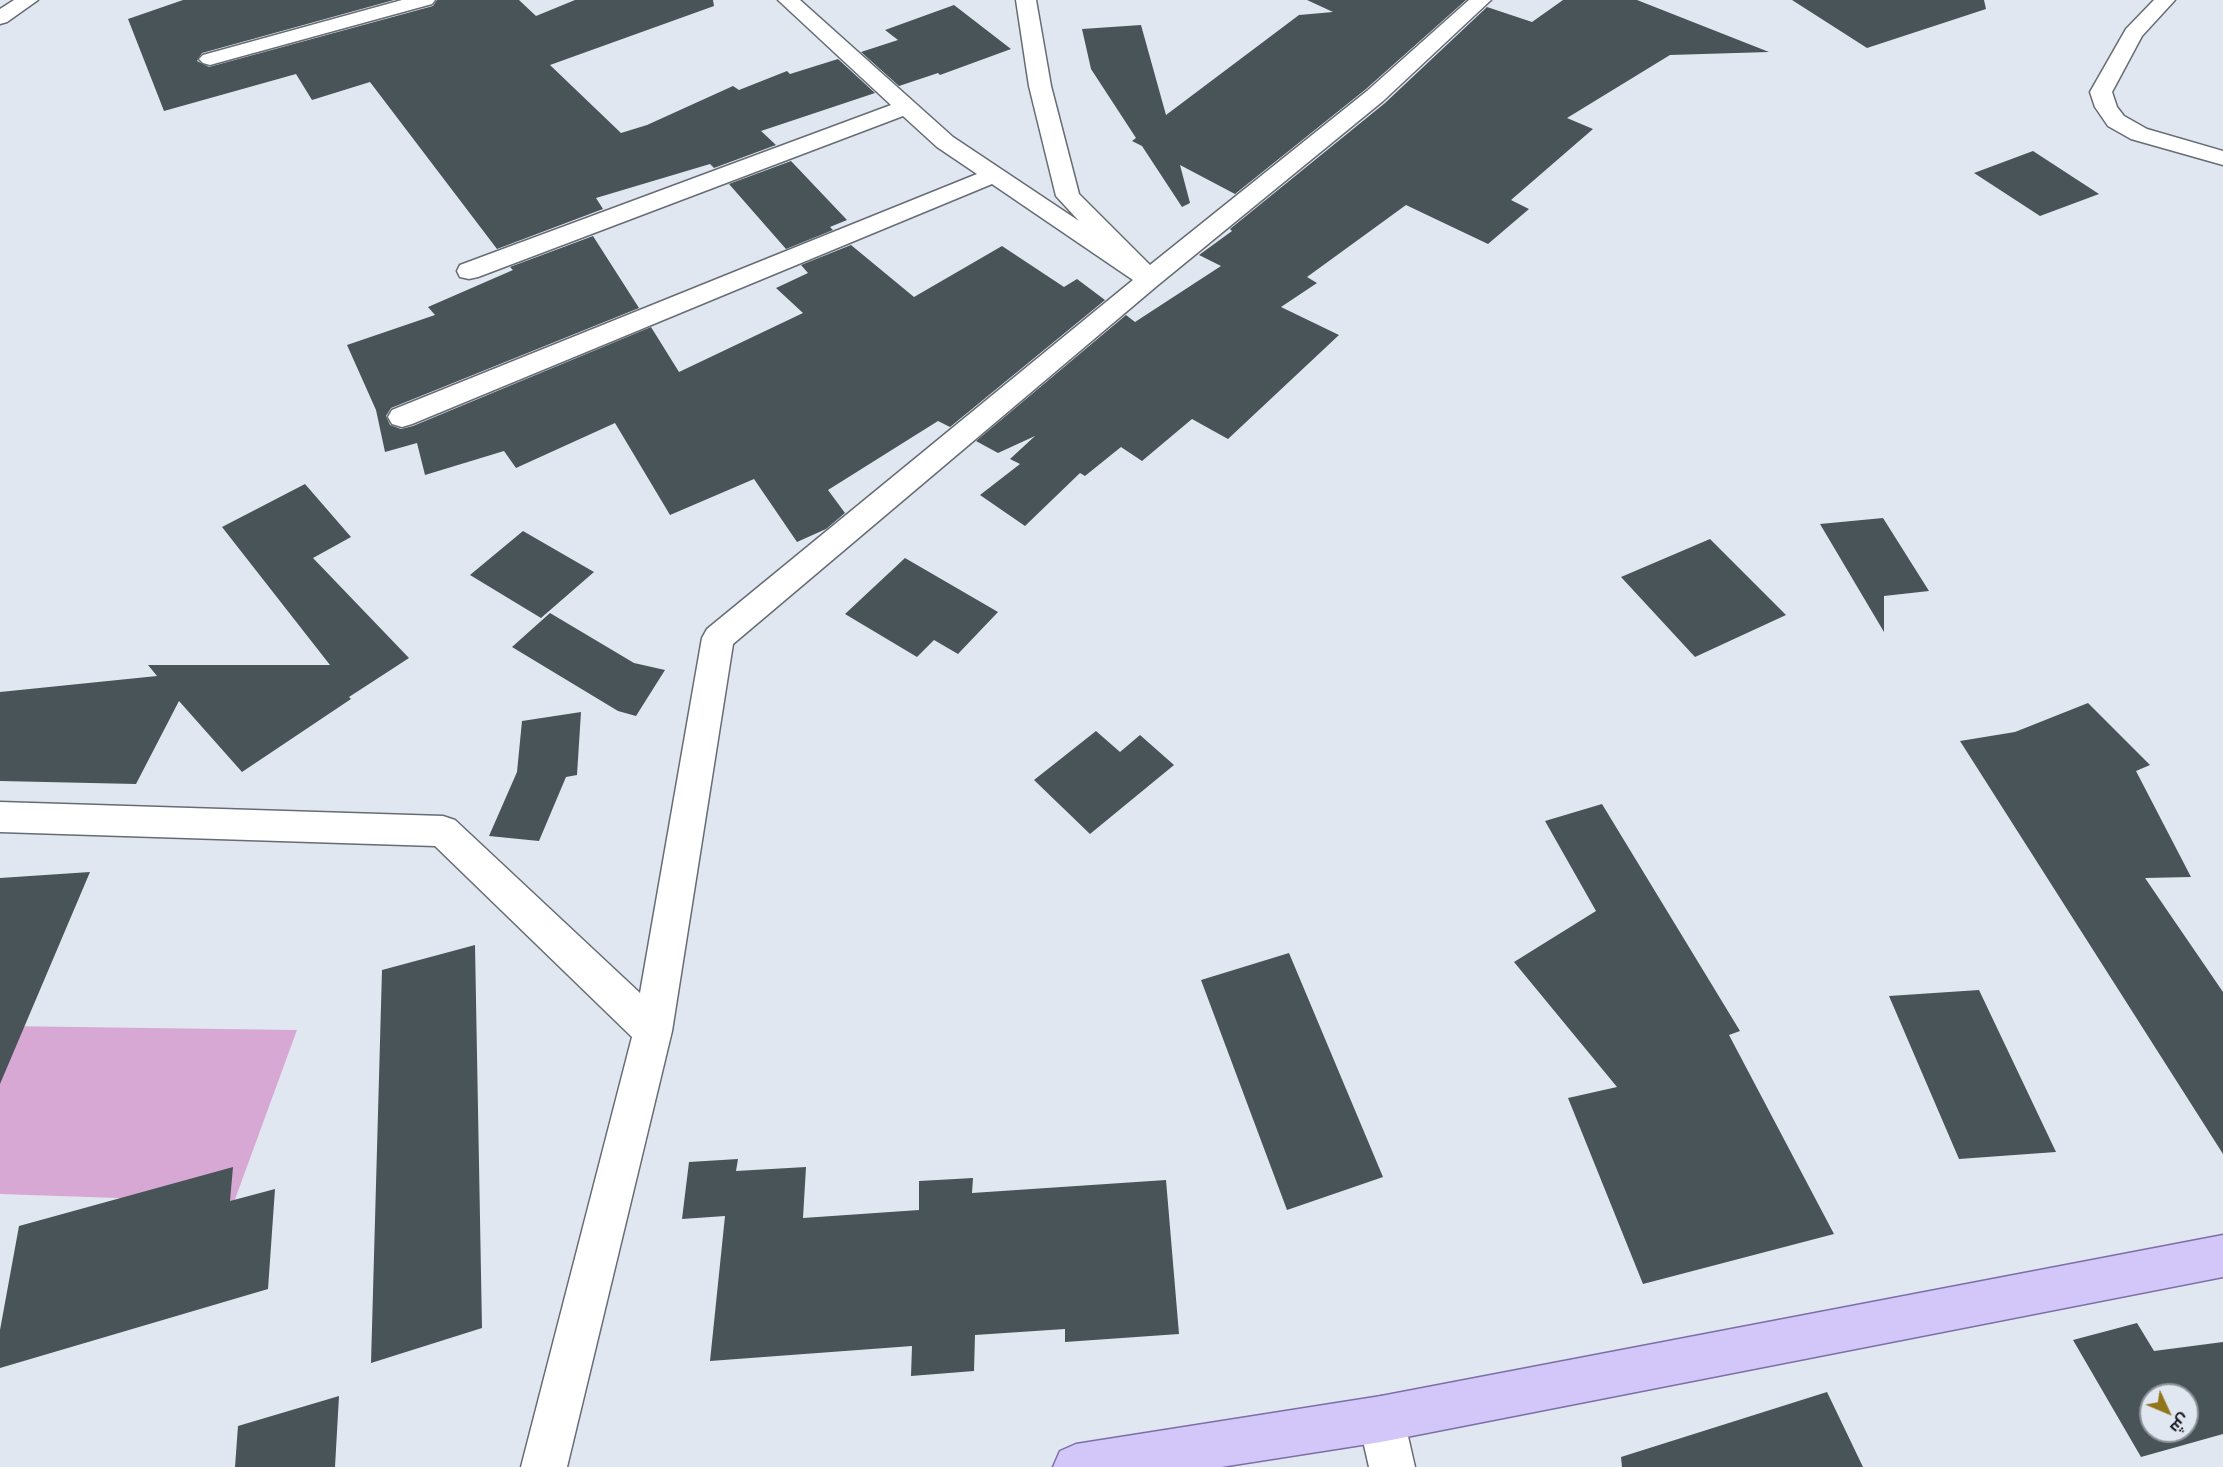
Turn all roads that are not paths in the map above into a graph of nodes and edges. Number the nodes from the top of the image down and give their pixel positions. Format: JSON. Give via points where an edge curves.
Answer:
{"nodes":[{"id":1,"x":28,"y":0,"type":"edge"},
{"id":2,"x":425,"y":0,"type":"edge"},
{"id":3,"x":788,"y":0,"type":"edge"},
{"id":4,"x":1026,"y":0,"type":"edge"},
{"id":5,"x":1481,"y":0,"type":"edge"},
{"id":6,"x":2165,"y":0,"type":"edge"},
{"id":7,"x":0,"y":18,"type":"edge"},
{"id":8,"x":210,"y":59,"type":"dead end"},
{"id":9,"x":906,"y":107,"type":"junction"},
{"id":10,"x":2223,"y":158,"type":"edge"},
{"id":11,"x":994,"y":175,"type":"junction"},
{"id":12,"x":469,"y":271,"type":"dead end"},
{"id":13,"x":1149,"y":279,"type":"junction"},
{"id":14,"x":402,"y":417,"type":"dead end"},
{"id":15,"x":0,"y":817,"type":"edge"},
{"id":16,"x":653,"y":1031,"type":"junction"},
{"id":17,"x":2223,"y":1256,"type":"edge"},
{"id":18,"x":1381,"y":1419,"type":"junction"},
{"id":19,"x":544,"y":1467,"type":"edge"},
{"id":20,"x":1076,"y":1467,"type":"edge"},
{"id":21,"x":1392,"y":1467,"type":"edge"}],
"edges":[{"from":1,"to":7,"type":"street"},
{"from":2,"to":8,"type":"street"},
{"from":3,"to":9,"type":"street"},
{"from":4,"to":13,"type":"street","via":[[1040,86],[1068,196]]},
{"from":5,"to":13,"type":"street","via":[[1375,96]]},
{"from":6,"to":10,"type":"street","via":[[2133,33],[2101,92],[2106,107],[2116,121],[2139,134]]},
{"from":9,"to":11,"type":"street","via":[[945,142]]},
{"from":9,"to":12,"type":"street"},
{"from":11,"to":13,"type":"street"},
{"from":11,"to":14,"type":"street"},
{"from":13,"to":16,"type":"street","via":[[718,638]]},
{"from":15,"to":16,"type":"street","via":[[443,831]]},
{"from":16,"to":19,"type":"street"},
{"from":17,"to":18,"type":"main road"},
{"from":18,"to":20,"type":"main road"},
{"from":18,"to":21,"type":"street"}]}
